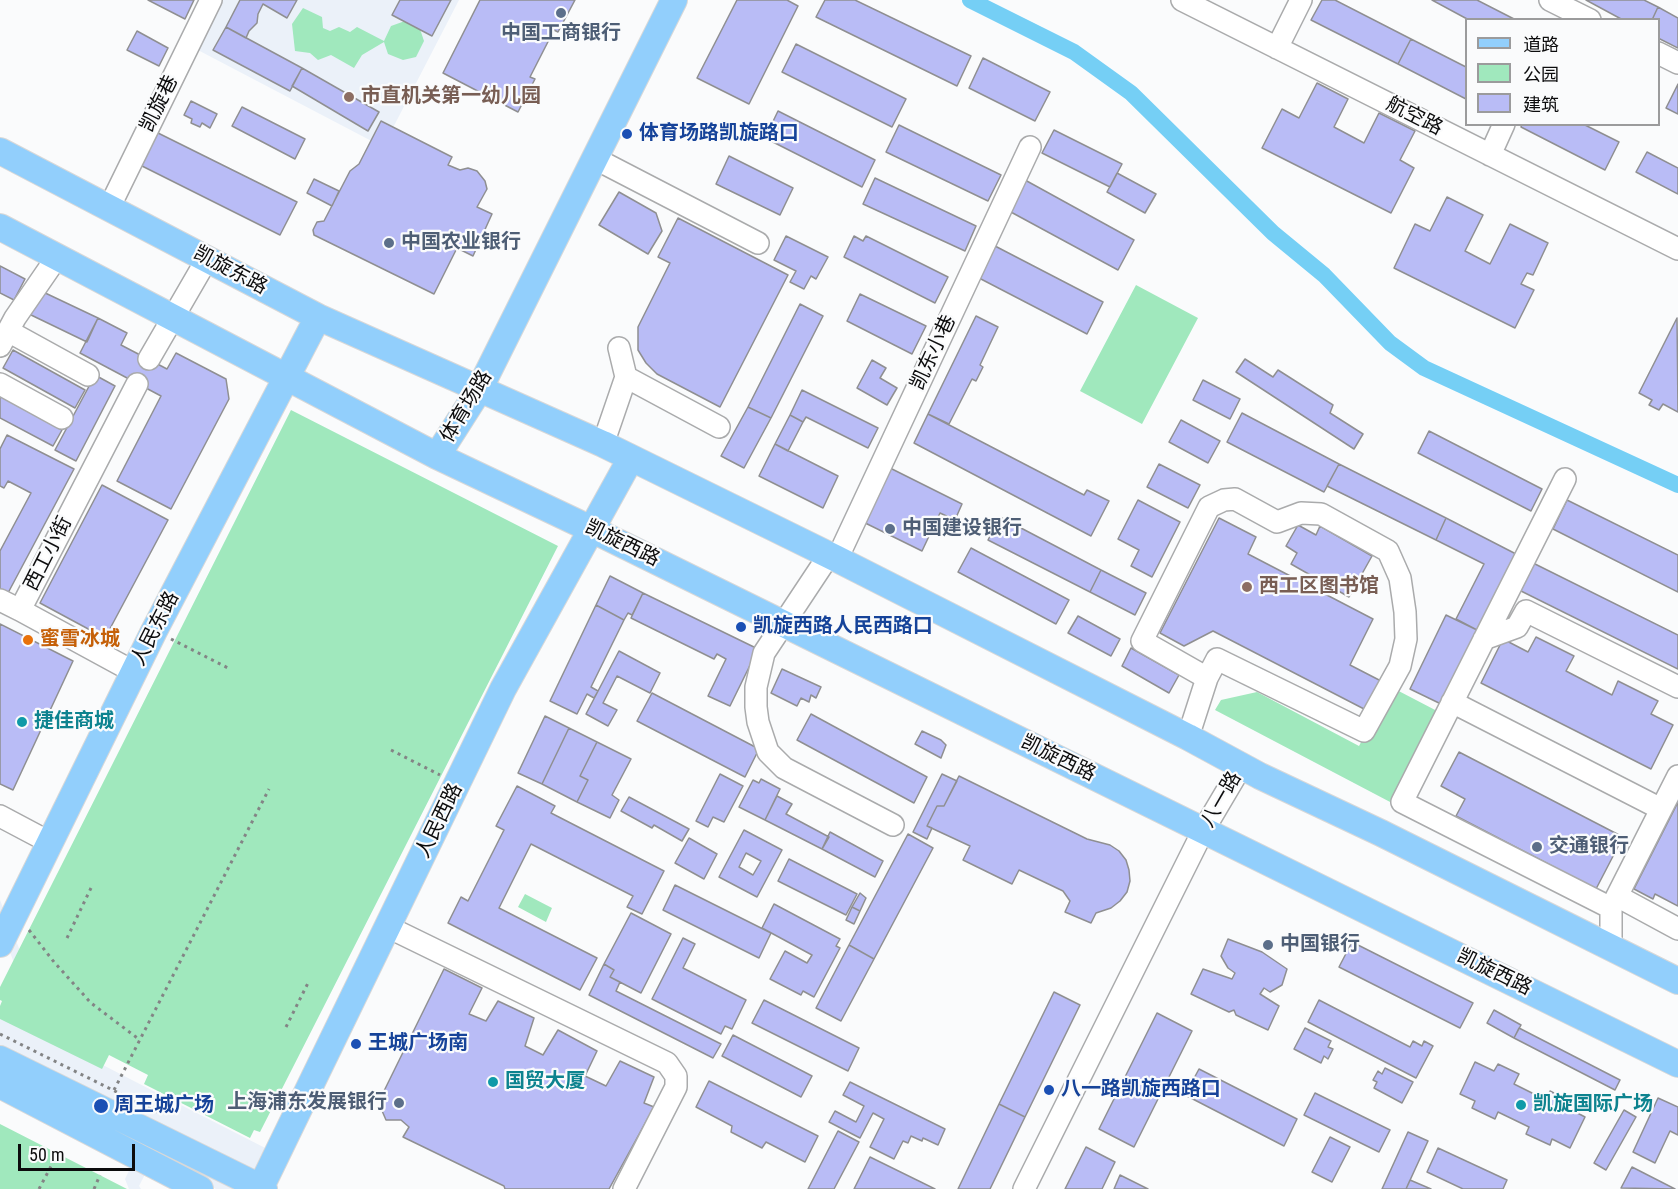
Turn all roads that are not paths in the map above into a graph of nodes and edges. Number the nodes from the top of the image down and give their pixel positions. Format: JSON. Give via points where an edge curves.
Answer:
{"nodes":[{"id":1,"x":211,"y":0,"type":"edge"},
{"id":2,"x":656,"y":0,"type":"edge"},
{"id":3,"x":674,"y":0,"type":"edge"},
{"id":4,"x":1182,"y":0,"type":"edge"},
{"id":5,"x":1301,"y":0,"type":"edge"},
{"id":6,"x":1558,"y":6,"type":"edge"},
{"id":7,"x":1585,"y":18,"type":"edge"},
{"id":8,"x":1277,"y":48,"type":"junction"},
{"id":9,"x":1660,"y":54,"type":"edge"},
{"id":10,"x":1678,"y":63,"type":"edge"},
{"id":11,"x":1503,"y":126,"type":"edge"},
{"id":12,"x":1030,"y":147,"type":"dead end"},
{"id":13,"x":0,"y":151,"type":"edge"},
{"id":14,"x":1490,"y":155,"type":"junction"},
{"id":15,"x":594,"y":158,"type":"junction"},
{"id":16,"x":109,"y":208,"type":"junction"},
{"id":17,"x":0,"y":228,"type":"edge"},
{"id":18,"x":758,"y":243,"type":"dead end"},
{"id":19,"x":1678,"y":249,"type":"edge"},
{"id":20,"x":57,"y":257,"type":"junction"},
{"id":21,"x":207,"y":259,"type":"junction"},
{"id":22,"x":173,"y":317,"type":"junction"},
{"id":23,"x":318,"y":317,"type":"junction"},
{"id":24,"x":6,"y":326,"type":"edge"},
{"id":25,"x":619,"y":348,"type":"dead end"},
{"id":26,"x":148,"y":359,"type":"dead end"},
{"id":27,"x":88,"y":375,"type":"dead end"},
{"id":28,"x":287,"y":377,"type":"junction"},
{"id":29,"x":626,"y":377,"type":"junction"},
{"id":30,"x":0,"y":384,"type":"edge"},
{"id":31,"x":138,"y":384,"type":"dead end"},
{"id":32,"x":472,"y":386,"type":"junction"},
{"id":33,"x":62,"y":418,"type":"dead end"},
{"id":34,"x":719,"y":427,"type":"dead end"},
{"id":35,"x":603,"y":444,"type":"junction"},
{"id":36,"x":437,"y":456,"type":"junction"},
{"id":37,"x":631,"y":458,"type":"junction"},
{"id":38,"x":1565,"y":479,"type":"dead end"},
{"id":39,"x":593,"y":530,"type":"junction"},
{"id":40,"x":833,"y":557,"type":"junction"},
{"id":41,"x":0,"y":600,"type":"edge"},
{"id":42,"x":20,"y":610,"type":"junction"},
{"id":43,"x":783,"y":624,"type":"junction"},
{"id":44,"x":1484,"y":639,"type":"junction"},
{"id":45,"x":134,"y":672,"type":"junction"},
{"id":46,"x":1207,"y":678,"type":"junction"},
{"id":47,"x":1678,"y":687,"type":"edge"},
{"id":48,"x":1452,"y":702,"type":"junction"},
{"id":49,"x":1188,"y":737,"type":"junction"},
{"id":50,"x":1242,"y":765,"type":"junction"},
{"id":51,"x":1678,"y":776,"type":"edge"},
{"id":52,"x":1660,"y":809,"type":"junction"},
{"id":53,"x":0,"y":816,"type":"edge"},
{"id":54,"x":893,"y":825,"type":"dead end"},
{"id":55,"x":1208,"y":833,"type":"junction"},
{"id":56,"x":49,"y":842,"type":"junction"},
{"id":57,"x":1614,"y":902,"type":"junction"},
{"id":58,"x":388,"y":927,"type":"junction"},
{"id":59,"x":1678,"y":928,"type":"edge"},
{"id":60,"x":0,"y":944,"type":"edge"},
{"id":61,"x":1611,"y":947,"type":"junction"},
{"id":62,"x":1678,"y":981,"type":"edge"},
{"id":63,"x":0,"y":1059,"type":"edge"},
{"id":64,"x":1678,"y":1064,"type":"edge"},
{"id":65,"x":0,"y":1085,"type":"edge"},
{"id":66,"x":200,"y":1189,"type":"edge"},
{"id":67,"x":262,"y":1189,"type":"edge"},
{"id":68,"x":624,"y":1189,"type":"edge"},
{"id":69,"x":1024,"y":1189,"type":"edge"},
{"id":70,"x":1036,"y":1189,"type":"edge"}],
"edges":[{"from":1,"to":16,"type":"street","name":"凯旋巷"},
{"from":2,"to":32,"type":"main road","name":"体育场路"},
{"from":3,"to":15,"type":"main road","name":"体育场路"},
{"from":4,"to":8,"type":"street","name":"航空路"},
{"from":5,"to":8,"type":"street"},
{"from":6,"to":7,"type":"street"},
{"from":8,"to":14,"type":"street","name":"航空路"},
{"from":9,"to":10,"type":"street"},
{"from":11,"to":14,"type":"street"},
{"from":12,"to":40,"type":"street","name":"凯东小巷"},
{"from":13,"to":16,"type":"main road","name":"凯旋东路"},
{"from":14,"to":19,"type":"street","name":"航空路"},
{"from":15,"to":18,"type":"street"},
{"from":15,"to":32,"type":"main road","name":"体育场路"},
{"from":16,"to":21,"type":"main road","name":"凯旋东路"},
{"from":17,"to":20,"type":"main road"},
{"from":20,"to":22,"type":"main road"},
{"from":20,"to":24,"type":"street"},
{"from":21,"to":22,"type":"street"},
{"from":21,"to":23,"type":"main road","name":"凯旋东路"},
{"from":22,"to":26,"type":"street"},
{"from":22,"to":28,"type":"main road"},
{"from":23,"to":28,"type":"main road","name":"人民东路"},
{"from":23,"to":32,"type":"main road","name":"凯旋东路"},
{"from":24,"to":27,"type":"street"},
{"from":25,"to":29,"type":"street"},
{"from":28,"to":36,"type":"main road"},
{"from":28,"to":45,"type":"main road","name":"人民东路"},
{"from":29,"to":34,"type":"street"},
{"from":29,"to":35,"type":"street"},
{"from":30,"to":33,"type":"street"},
{"from":31,"to":42,"type":"street","name":"西工小街"},
{"from":32,"to":35,"type":"main road"},
{"from":32,"to":36,"type":"main road","name":"体育场路"},
{"from":35,"to":37,"type":"main road"},
{"from":36,"to":39,"type":"main road","name":"凯旋西路"},
{"from":37,"to":39,"type":"main road","name":"人民西路"},
{"from":37,"to":40,"type":"main road"},
{"from":38,"to":44,"type":"street"},
{"from":39,"to":43,"type":"main road","name":"凯旋西路"},
{"from":39,"to":58,"type":"main road","name":"人民西路","via":[[504,689]]},
{"from":40,"to":43,"type":"street","name":"凯东小巷"},
{"from":40,"to":49,"type":"main road"},
{"from":41,"to":42,"type":"street"},
{"from":42,"to":45,"type":"street","name":"西工小街"},
{"from":43,"to":54,"type":"street","name":"凯东小巷","via":[[764,653],[756,687],[758,722],[768,752],[784,768]]},
{"from":43,"to":55,"type":"main road","name":"凯旋西路"},
{"from":44,"to":47,"type":"street","via":[[1517,627],[1526,611]]},
{"from":44,"to":48,"type":"street"},
{"from":45,"to":56,"type":"main road","name":"人民东路"},
{"from":46,"to":46,"type":"street","via":[[1217,659],[1364,731],[1400,666],[1406,639],[1400,578],[1388,551],[1321,514],[1301,513],[1277,522],[1234,499],[1209,507],[1142,641]]},
{"from":46,"to":49,"type":"street"},
{"from":48,"to":52,"type":"street"},
{"from":48,"to":57,"type":"street","via":[[1402,802]]},
{"from":49,"to":50,"type":"main road"},
{"from":50,"to":55,"type":"street","name":"八一路"},
{"from":50,"to":61,"type":"main road"},
{"from":51,"to":52,"type":"street"},
{"from":52,"to":57,"type":"street"},
{"from":53,"to":56,"type":"street"},
{"from":55,"to":64,"type":"main road","name":"凯旋西路"},
{"from":55,"to":69,"type":"street","name":"八一路"},
{"from":55,"to":70,"type":"street","name":"八一路"},
{"from":56,"to":60,"type":"main road","name":"人民东路"},
{"from":57,"to":59,"type":"street"},
{"from":57,"to":61,"type":"street"},
{"from":58,"to":67,"type":"main road","name":"人民西路"},
{"from":58,"to":68,"type":"street","via":[[667,1063],[676,1076],[676,1087]]},
{"from":61,"to":62,"type":"main road"},
{"from":63,"to":67,"type":"main road"},
{"from":65,"to":66,"type":"main road"}]}
